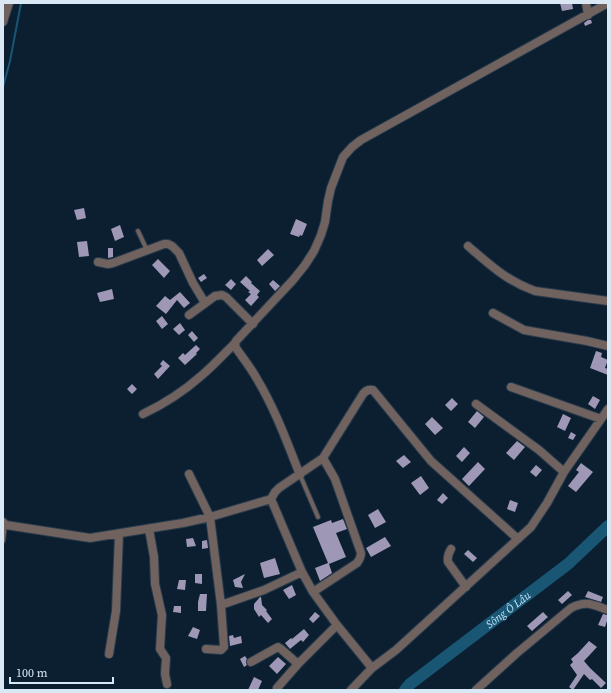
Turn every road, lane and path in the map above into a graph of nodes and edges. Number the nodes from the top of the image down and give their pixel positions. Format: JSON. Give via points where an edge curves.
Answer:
{"nodes":[{"id":1,"x":9,"y":3,"type":"edge"},
{"id":2,"x":586,"y":3,"type":"edge"},
{"id":3,"x":608,"y":3,"type":"edge"},
{"id":4,"x":588,"y":15,"type":"junction"},
{"id":5,"x":3,"y":22,"type":"edge"},
{"id":6,"x":138,"y":231,"type":"dead end"},
{"id":7,"x":468,"y":246,"type":"dead end"},
{"id":8,"x":147,"y":251,"type":"junction"},
{"id":9,"x":98,"y":262,"type":"dead end"},
{"id":10,"x":608,"y":301,"type":"edge"},
{"id":11,"x":205,"y":304,"type":"junction"},
{"id":12,"x":494,"y":313,"type":"dead end"},
{"id":13,"x":189,"y":314,"type":"dead end"},
{"id":14,"x":253,"y":324,"type":"junction"},
{"id":15,"x":235,"y":344,"type":"junction"},
{"id":16,"x":608,"y":346,"type":"edge"},
{"id":17,"x":511,"y":387,"type":"dead end"},
{"id":18,"x":476,"y":404,"type":"dead end"},
{"id":19,"x":608,"y":409,"type":"edge"},
{"id":20,"x":143,"y":414,"type":"dead end"},
{"id":21,"x":601,"y":419,"type":"junction"},
{"id":22,"x":323,"y":458,"type":"junction"},
{"id":23,"x":564,"y":472,"type":"junction"},
{"id":24,"x":189,"y":474,"type":"dead end"},
{"id":25,"x":300,"y":475,"type":"junction"},
{"id":26,"x":271,"y":499,"type":"junction"},
{"id":27,"x":210,"y":517,"type":"junction"},
{"id":28,"x":318,"y":517,"type":"dead end"},
{"id":29,"x":4,"y":523,"type":"edge"},
{"id":30,"x":149,"y":529,"type":"junction"},
{"id":31,"x":119,"y":534,"type":"junction"},
{"id":32,"x":518,"y":539,"type":"junction"},
{"id":33,"x":3,"y":541,"type":"edge"},
{"id":34,"x":450,"y":549,"type":"dead end"},
{"id":35,"x":302,"y":572,"type":"junction"},
{"id":36,"x":466,"y":587,"type":"junction"},
{"id":37,"x":313,"y":592,"type":"junction"},
{"id":38,"x":221,"y":605,"type":"junction"},
{"id":39,"x":608,"y":610,"type":"edge"},
{"id":40,"x":337,"y":625,"type":"junction"},
{"id":41,"x":206,"y":649,"type":"dead end"},
{"id":42,"x":109,"y":654,"type":"dead end"},
{"id":43,"x":251,"y":662,"type":"dead end"},
{"id":44,"x":298,"y":664,"type":"junction"},
{"id":45,"x":372,"y":668,"type":"junction"},
{"id":46,"x":168,"y":684,"type":"dead end"},
{"id":47,"x":277,"y":688,"type":"dead end"},
{"id":48,"x":351,"y":690,"type":"edge"},
{"id":49,"x":476,"y":690,"type":"edge"}],
"edges":[{"from":1,"to":5,"type":"street"},
{"from":2,"to":4,"type":"street"},
{"from":3,"to":4,"type":"street"},
{"from":4,"to":14,"type":"street","via":[[352,147],[343,157],[336,176],[323,229],[314,251],[293,280]]},
{"from":6,"to":8,"type":"lane"},
{"from":7,"to":10,"type":"street","via":[[506,278],[528,289]]},
{"from":8,"to":9,"type":"street","via":[[113,263]]},
{"from":8,"to":11,"type":"street","via":[[164,244],[176,249]]},
{"from":11,"to":13,"type":"street"},
{"from":11,"to":14,"type":"street","via":[[215,296],[222,295]]},
{"from":12,"to":16,"type":"street","via":[[524,330]]},
{"from":14,"to":15,"type":"street"},
{"from":15,"to":20,"type":"street","via":[[191,385]]},
{"from":15,"to":25,"type":"street","via":[[268,399]]},
{"from":17,"to":21,"type":"street"},
{"from":18,"to":23,"type":"street","via":[[539,450]]},
{"from":19,"to":21,"type":"street"},
{"from":21,"to":23,"type":"street"},
{"from":22,"to":25,"type":"street"},
{"from":22,"to":32,"type":"street","via":[[363,394],[370,389],[373,390],[431,461]]},
{"from":22,"to":37,"type":"street","via":[[334,479],[361,556],[357,563]]},
{"from":23,"to":32,"type":"street","via":[[531,527]]},
{"from":24,"to":27,"type":"street"},
{"from":25,"to":26,"type":"street","via":[[279,488]]},
{"from":25,"to":28,"type":"lane"},
{"from":26,"to":27,"type":"street"},
{"from":26,"to":35,"type":"street"},
{"from":27,"to":30,"type":"street"},
{"from":27,"to":38,"type":"street"},
{"from":29,"to":31,"type":"street","via":[[90,538]]},
{"from":29,"to":33,"type":"lane"},
{"from":30,"to":31,"type":"street"},
{"from":30,"to":46,"type":"street","via":[[155,584],[162,615],[160,649],[166,658],[164,674]]},
{"from":31,"to":42,"type":"street","via":[[116,611]]},
{"from":32,"to":36,"type":"street"},
{"from":34,"to":36,"type":"street","via":[[448,562]]},
{"from":35,"to":37,"type":"street"},
{"from":35,"to":38,"type":"street","via":[[264,590]]},
{"from":36,"to":45,"type":"street","via":[[396,650]]},
{"from":37,"to":40,"type":"street"},
{"from":38,"to":41,"type":"street","via":[[224,647],[221,650]]},
{"from":39,"to":49,"type":"street","via":[[586,603],[572,608]]},
{"from":40,"to":44,"type":"street"},
{"from":40,"to":45,"type":"street"},
{"from":43,"to":44,"type":"street","via":[[278,647]]},
{"from":44,"to":47,"type":"street"},
{"from":45,"to":48,"type":"street"}]}
